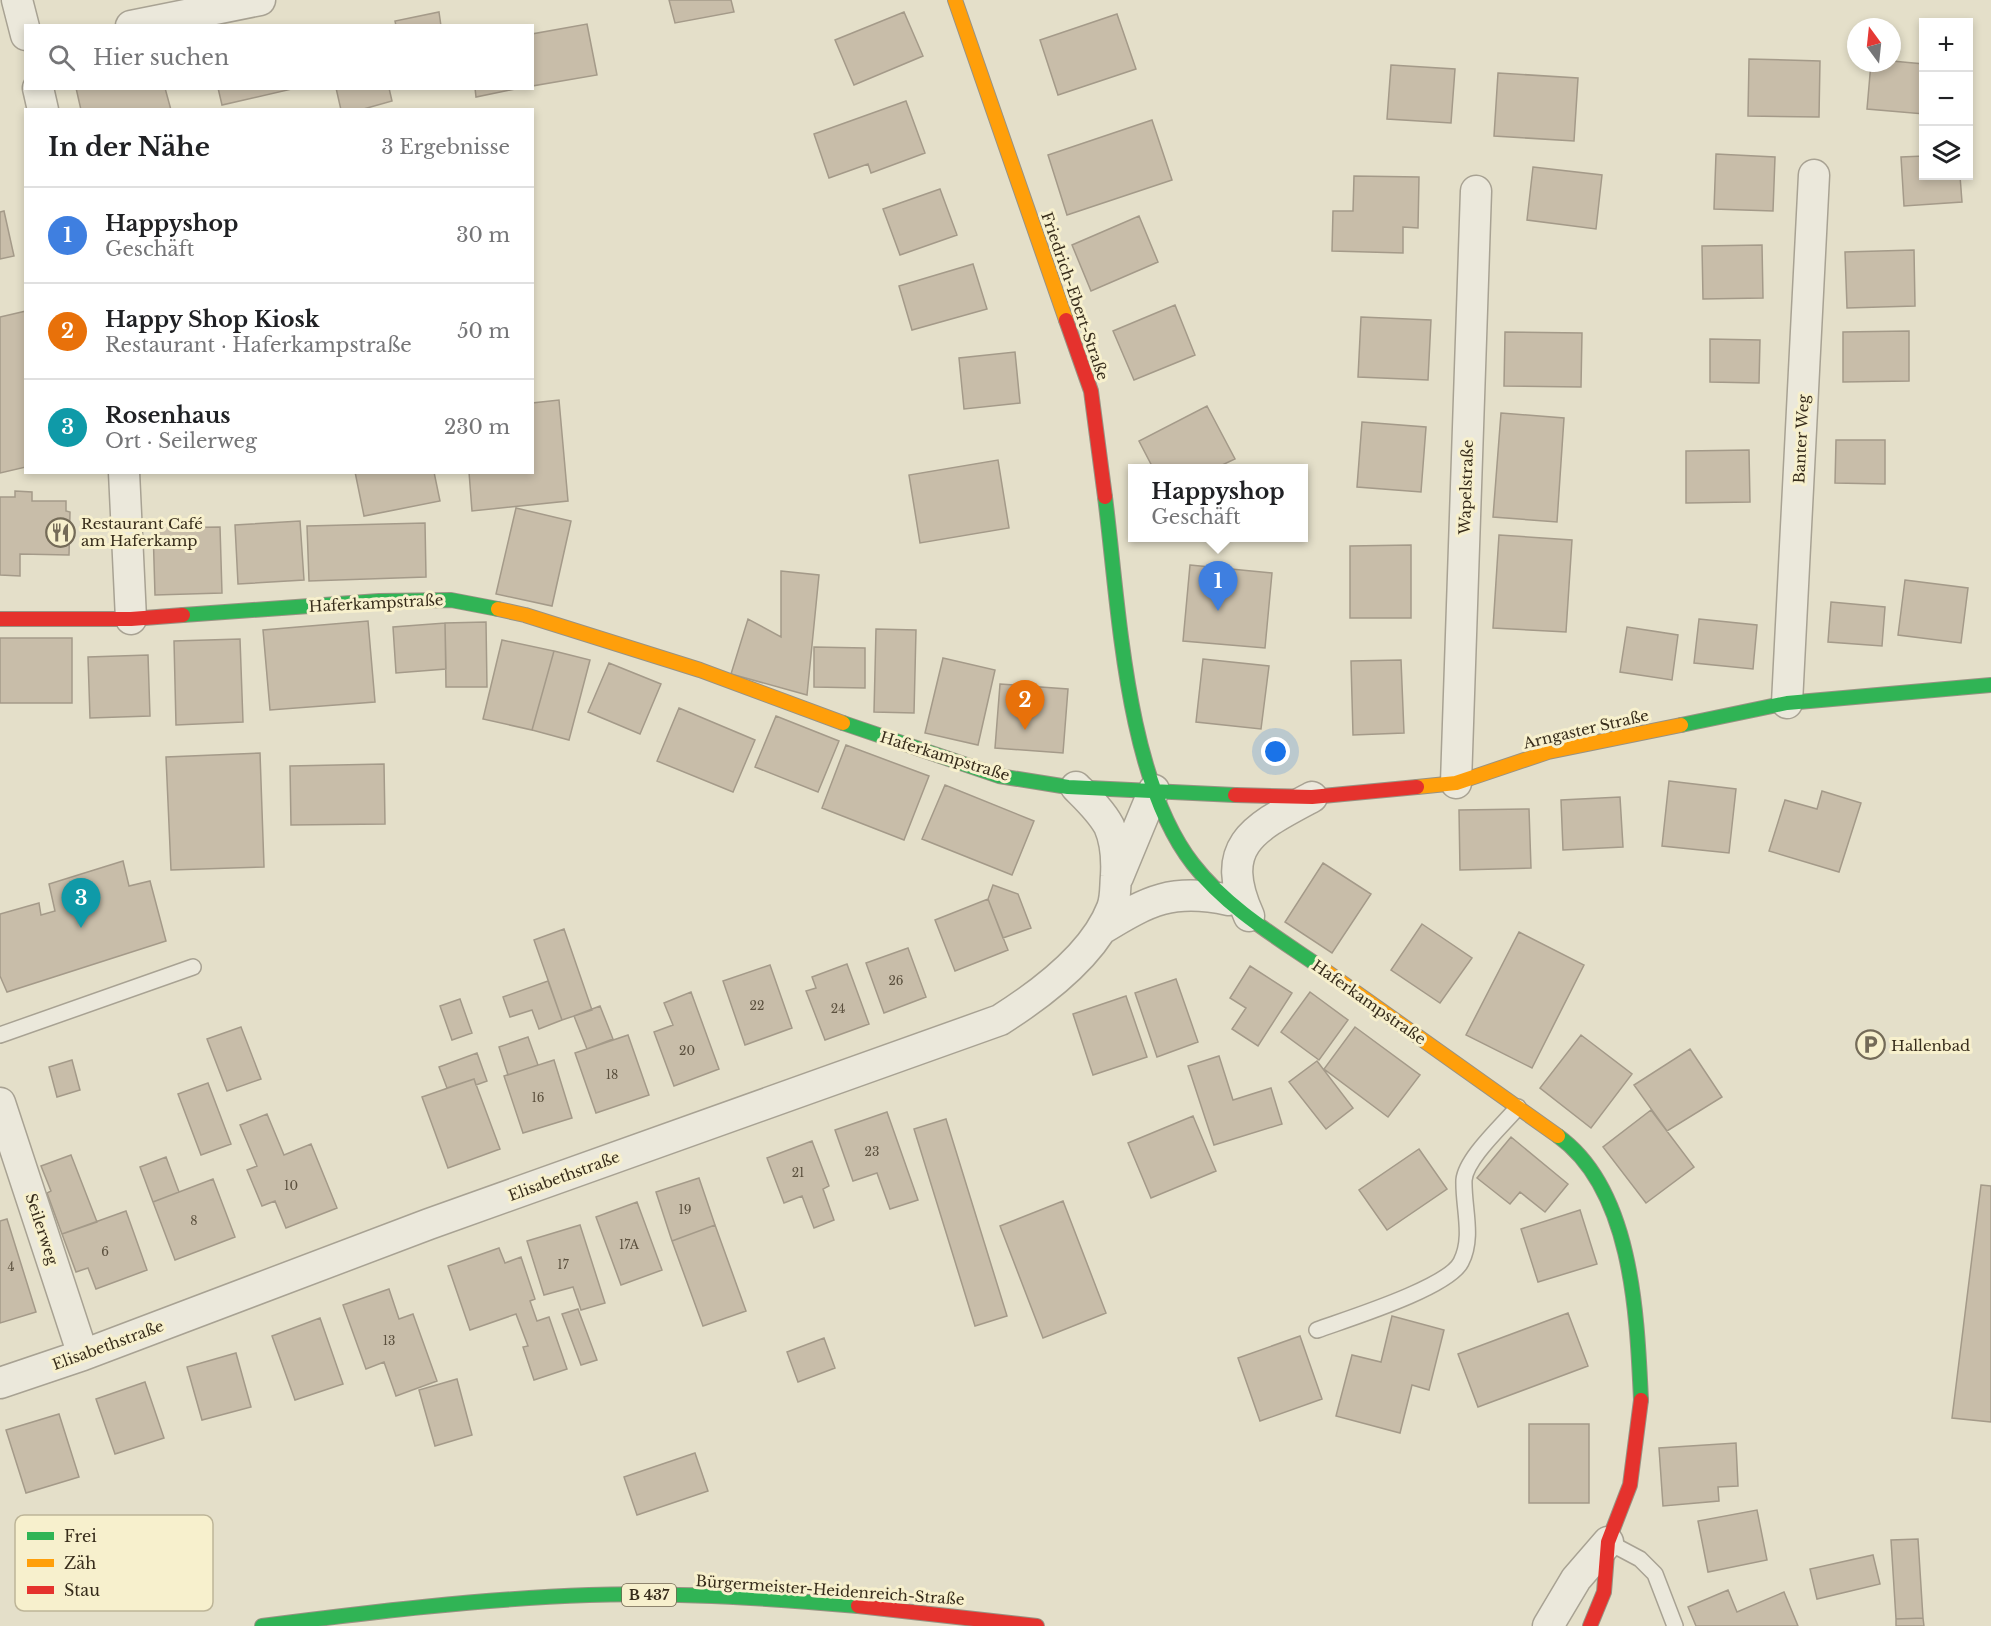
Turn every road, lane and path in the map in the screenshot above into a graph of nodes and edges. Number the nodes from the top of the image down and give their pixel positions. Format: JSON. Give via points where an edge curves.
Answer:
{"nodes":[{"id":1,"x":17,"y":0,"type":"edge"},
{"id":2,"x":260,"y":0,"type":"edge"},
{"id":3,"x":955,"y":0,"type":"edge"},
{"id":4,"x":141,"y":24,"type":"edge"},
{"id":5,"x":24,"y":27,"type":"edge"},
{"id":6,"x":38,"y":90,"type":"edge"},
{"id":7,"x":43,"y":108,"type":"edge"},
{"id":8,"x":1814,"y":175,"type":"dead end"},
{"id":9,"x":1476,"y":192,"type":"dead end"},
{"id":10,"x":124,"y":474,"type":"edge"},
{"id":11,"x":0,"y":619,"type":"edge"},
{"id":12,"x":131,"y":619,"type":"junction"},
{"id":13,"x":1991,"y":685,"type":"edge"},
{"id":14,"x":1788,"y":703,"type":"junction"},
{"id":15,"x":1456,"y":783,"type":"junction"},
{"id":16,"x":1076,"y":787,"type":"junction"},
{"id":17,"x":1154,"y":790,"type":"junction"},
{"id":18,"x":1312,"y":797,"type":"junction"},
{"id":19,"x":1115,"y":886,"type":"junction"},
{"id":20,"x":1239,"y":908,"type":"junction"},
{"id":21,"x":1102,"y":929,"type":"junction"},
{"id":22,"x":193,"y":967,"type":"dead end"},
{"id":23,"x":0,"y":1035,"type":"edge"},
{"id":24,"x":0,"y":1103,"type":"edge"},
{"id":25,"x":1518,"y":1107,"type":"junction"},
{"id":26,"x":1317,"y":1330,"type":"dead end"},
{"id":27,"x":83,"y":1354,"type":"junction"},
{"id":28,"x":0,"y":1383,"type":"edge"},
{"id":29,"x":1608,"y":1542,"type":"junction"},
{"id":30,"x":262,"y":1626,"type":"edge"},
{"id":31,"x":1037,"y":1626,"type":"edge"},
{"id":32,"x":1548,"y":1626,"type":"edge"},
{"id":33,"x":1590,"y":1626,"type":"edge"},
{"id":34,"x":1675,"y":1626,"type":"edge"}],
"edges":[{"from":1,"to":5,"type":"street"},
{"from":2,"to":4,"type":"street"},
{"from":3,"to":17,"type":"street","name":"Friedrich-Ebert-Straße","via":[[1090,391],[1133,716]]},
{"from":6,"to":7,"type":"street"},
{"from":8,"to":14,"type":"street","name":"Banter Weg"},
{"from":9,"to":15,"type":"street","name":"Wapelstraße"},
{"from":10,"to":12,"type":"street"},
{"from":11,"to":12,"type":"street","name":"Haferkampstraße"},
{"from":12,"to":16,"type":"street","name":"Haferkampstraße","via":[[419,599],[489,606],[700,670],[999,776]]},
{"from":13,"to":14,"type":"street","name":"Arngaster Straße"},
{"from":14,"to":15,"type":"street","name":"Arngaster Straße","via":[[1548,752]]},
{"from":15,"to":18,"type":"street","name":"Arngaster Straße"},
{"from":16,"to":17,"type":"street","name":"Haferkampstraße"},
{"from":16,"to":19,"type":"street","via":[[1108,825],[1117,861]]},
{"from":17,"to":18,"type":"street","name":"Arngaster Straße"},
{"from":17,"to":19,"type":"street"},
{"from":17,"to":20,"type":"street","name":"Haferkampstraße","via":[[1192,863]]},
{"from":18,"to":20,"type":"street","via":[[1258,829],[1242,849],[1235,866]]},
{"from":19,"to":21,"type":"street","via":[[1113,905]]},
{"from":20,"to":21,"type":"street","via":[[1202,894],[1160,898]]},
{"from":20,"to":25,"type":"street","name":"Haferkampstraße"},
{"from":21,"to":27,"type":"street","name":"Elisabethstraße","via":[[1038,996],[1000,1020],[440,1220]]},
{"from":22,"to":23,"type":"lane"},
{"from":24,"to":27,"type":"street","name":"Seilerweg"},
{"from":25,"to":26,"type":"lane","via":[[1472,1161],[1464,1178],[1467,1245],[1461,1264],[1442,1281]]},
{"from":25,"to":29,"type":"street","name":"Haferkampstraße","via":[[1572,1146],[1598,1180],[1615,1218],[1628,1265],[1638,1338],[1641,1413],[1630,1485]]},
{"from":27,"to":28,"type":"street","name":"Elisabethstraße"},
{"from":29,"to":32,"type":"street","name":"Haferkampstraße","via":[[1576,1579]]},
{"from":29,"to":33,"type":"street","name":"Haferkampstraße","via":[[1604,1592]]},
{"from":29,"to":34,"type":"lane","via":[[1640,1559],[1655,1574]]},
{"from":30,"to":31,"type":"street","name":"Bürgermeister-Heidenreich-Straße","number":"B 437","via":[[497,1599],[663,1595],[877,1608]]}]}
